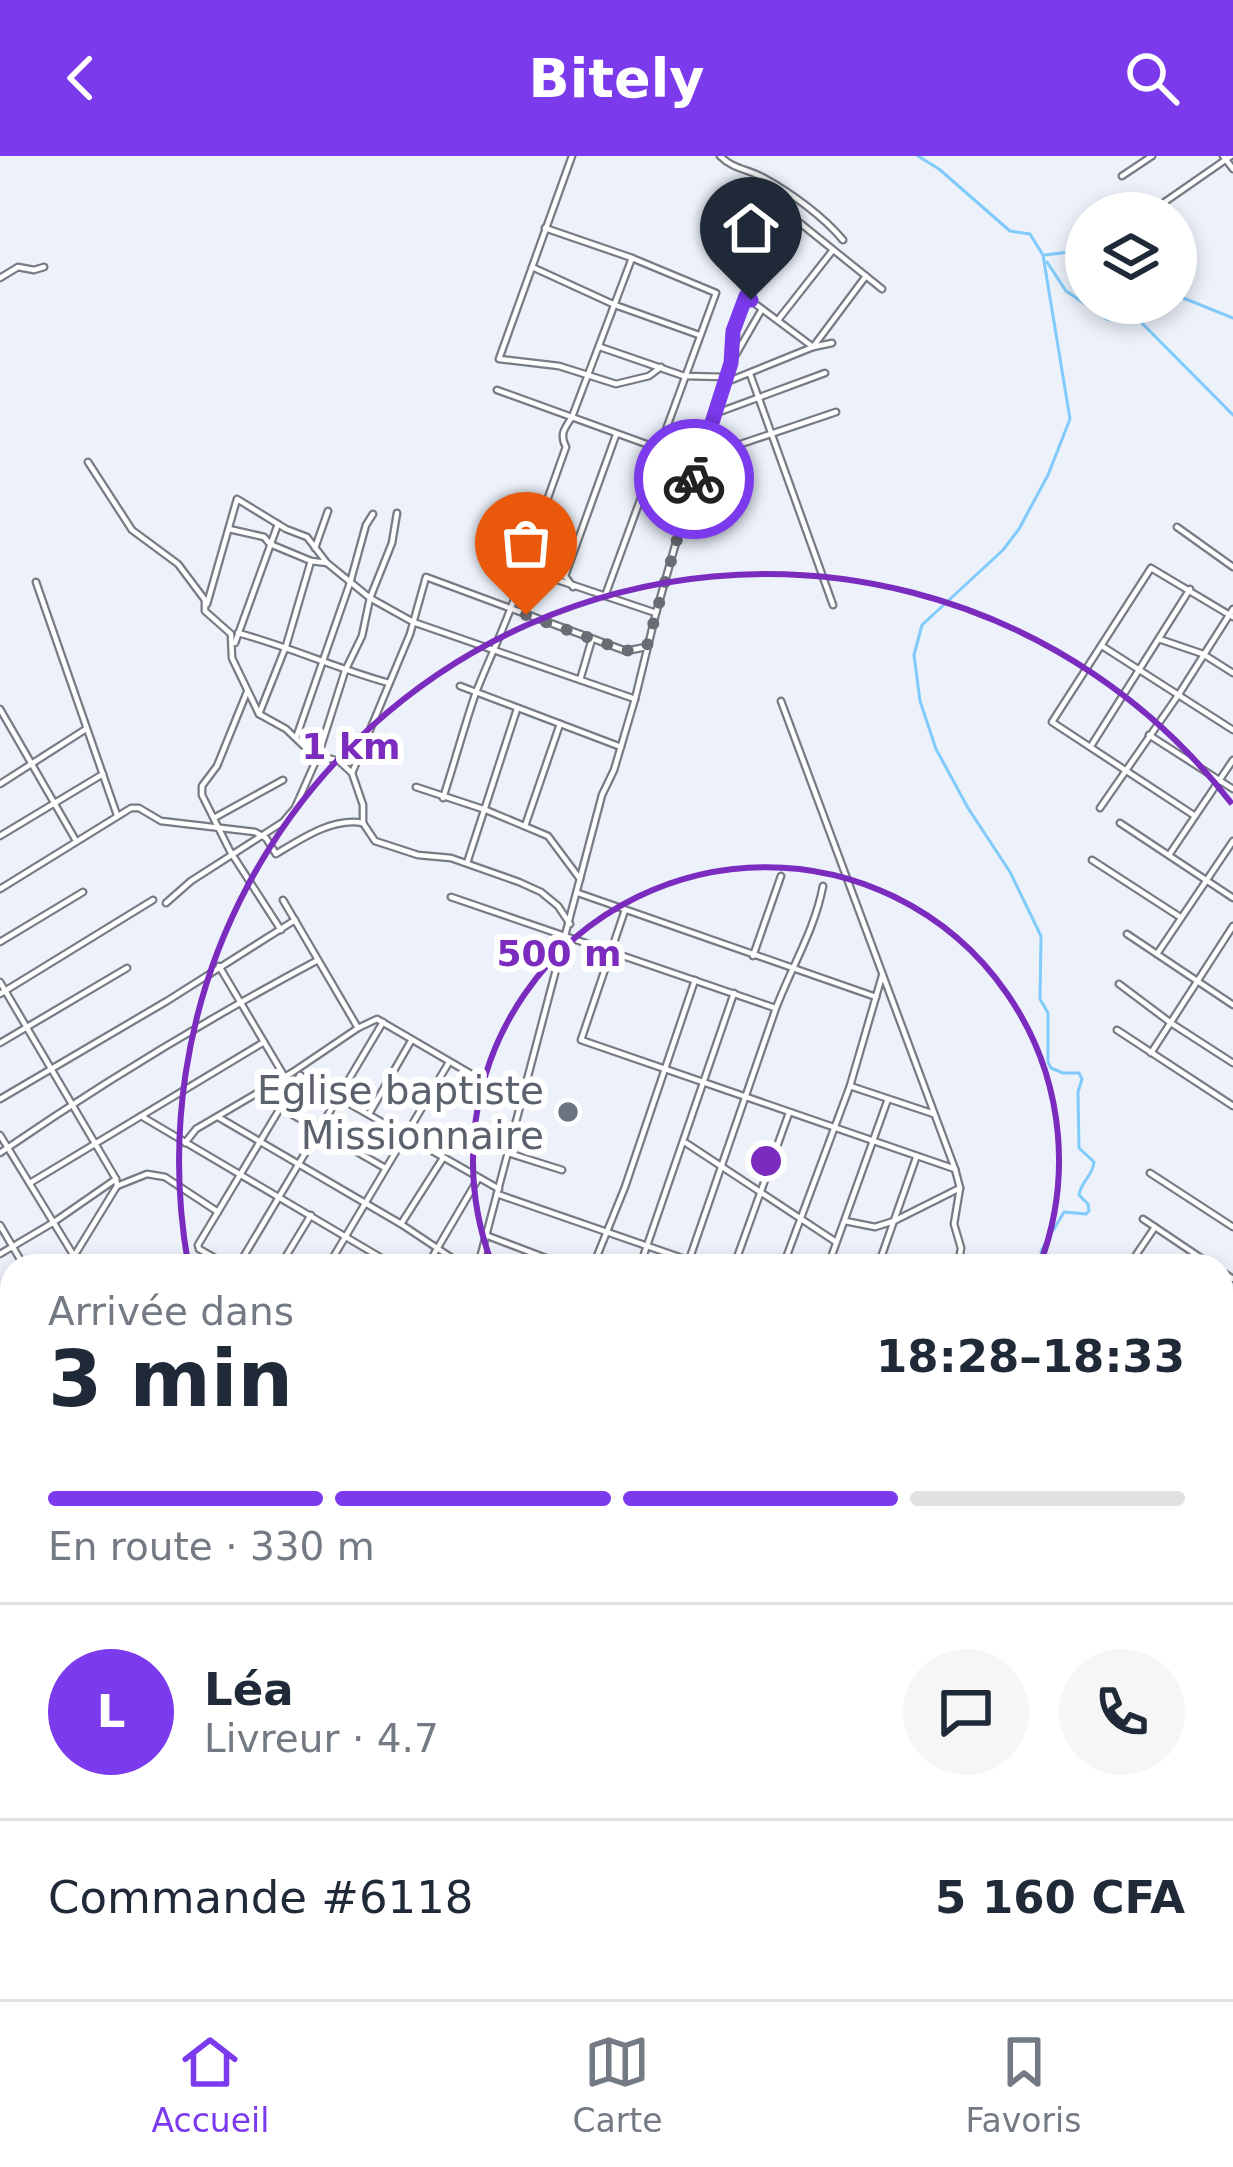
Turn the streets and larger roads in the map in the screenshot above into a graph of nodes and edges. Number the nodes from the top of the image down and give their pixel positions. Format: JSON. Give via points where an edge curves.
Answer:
{"nodes":[{"id":1,"x":572,"y":156,"type":"edge"},
{"id":2,"x":720,"y":156,"type":"edge"},
{"id":3,"x":1152,"y":156,"type":"edge"},
{"id":4,"x":1227,"y":157,"type":"edge"},
{"id":5,"x":1233,"y":169,"type":"edge"},
{"id":6,"x":1122,"y":176,"type":"dead end"},
{"id":7,"x":774,"y":185,"type":"junction"},
{"id":8,"x":1179,"y":192,"type":"edge"},
{"id":9,"x":545,"y":228,"type":"junction"},
{"id":10,"x":843,"y":240,"type":"dead end"},
{"id":11,"x":833,"y":250,"type":"junction"},
{"id":12,"x":632,"y":258,"type":"junction"},
{"id":13,"x":44,"y":267,"type":"dead end"},
{"id":14,"x":532,"y":267,"type":"junction"},
{"id":15,"x":866,"y":277,"type":"junction"},
{"id":16,"x":0,"y":278,"type":"edge"},
{"id":17,"x":882,"y":290,"type":"dead end"},
{"id":18,"x":748,"y":298,"type":"junction"},
{"id":19,"x":615,"y":305,"type":"junction"},
{"id":20,"x":762,"y":309,"type":"junction"},
{"id":21,"x":778,"y":320,"type":"junction"},
{"id":22,"x":699,"y":335,"type":"junction"},
{"id":23,"x":832,"y":343,"type":"dead end"},
{"id":24,"x":600,"y":346,"type":"junction"},
{"id":25,"x":813,"y":347,"type":"junction"},
{"id":26,"x":731,"y":363,"type":"junction"},
{"id":27,"x":661,"y":368,"type":"junction"},
{"id":28,"x":825,"y":373,"type":"dead end"},
{"id":29,"x":750,"y":374,"type":"junction"},
{"id":30,"x":684,"y":376,"type":"junction"},
{"id":31,"x":587,"y":377,"type":"junction"},
{"id":32,"x":725,"y":380,"type":"junction"},
{"id":33,"x":497,"y":390,"type":"dead end"},
{"id":34,"x":758,"y":398,"type":"junction"},
{"id":35,"x":836,"y":412,"type":"dead end"},
{"id":36,"x":713,"y":414,"type":"junction"},
{"id":37,"x":572,"y":417,"type":"junction"},
{"id":38,"x":617,"y":434,"type":"junction"},
{"id":39,"x":770,"y":434,"type":"junction"},
{"id":40,"x":660,"y":449,"type":"junction"},
{"id":41,"x":700,"y":460,"type":"junction"},
{"id":42,"x":88,"y":462,"type":"dead end"},
{"id":43,"x":328,"y":511,"type":"dead end"},
{"id":44,"x":373,"y":514,"type":"dead end"},
{"id":45,"x":398,"y":514,"type":"dead end"},
{"id":46,"x":278,"y":524,"type":"junction"},
{"id":47,"x":1177,"y":526,"type":"dead end"},
{"id":48,"x":230,"y":529,"type":"junction"},
{"id":49,"x":270,"y":544,"type":"junction"},
{"id":50,"x":315,"y":548,"type":"junction"},
{"id":51,"x":311,"y":561,"type":"junction"},
{"id":52,"x":327,"y":563,"type":"junction"},
{"id":53,"x":1233,"y":567,"type":"edge"},
{"id":54,"x":522,"y":568,"type":"junction"},
{"id":55,"x":36,"y":582,"type":"dead end"},
{"id":56,"x":350,"y":583,"type":"junction"},
{"id":57,"x":573,"y":586,"type":"junction"},
{"id":58,"x":1190,"y":589,"type":"junction"},
{"id":59,"x":605,"y":596,"type":"junction"},
{"id":60,"x":370,"y":598,"type":"junction"},
{"id":61,"x":833,"y":605,"type":"dead end"},
{"id":62,"x":510,"y":608,"type":"junction"},
{"id":63,"x":205,"y":611,"type":"junction"},
{"id":64,"x":656,"y":613,"type":"junction"},
{"id":65,"x":1232,"y":613,"type":"edge"},
{"id":66,"x":412,"y":622,"type":"junction"},
{"id":67,"x":238,"y":633,"type":"junction"},
{"id":68,"x":592,"y":638,"type":"junction"},
{"id":69,"x":1159,"y":639,"type":"junction"},
{"id":70,"x":286,"y":646,"type":"junction"},
{"id":71,"x":647,"y":646,"type":"junction"},
{"id":72,"x":1102,"y":646,"type":"junction"},
{"id":73,"x":233,"y":649,"type":"junction"},
{"id":74,"x":495,"y":650,"type":"junction"},
{"id":75,"x":1203,"y":654,"type":"junction"},
{"id":76,"x":322,"y":661,"type":"junction"},
{"id":77,"x":1141,"y":669,"type":"junction"},
{"id":78,"x":345,"y":671,"type":"junction"},
{"id":79,"x":1233,"y":674,"type":"edge"},
{"id":80,"x":580,"y":680,"type":"junction"},
{"id":81,"x":389,"y":683,"type":"junction"},
{"id":82,"x":460,"y":686,"type":"dead end"},
{"id":83,"x":248,"y":691,"type":"junction"},
{"id":84,"x":476,"y":693,"type":"junction"},
{"id":85,"x":1179,"y":694,"type":"junction"},
{"id":86,"x":635,"y":699,"type":"junction"},
{"id":87,"x":781,"y":701,"type":"dead end"},
{"id":88,"x":517,"y":709,"type":"junction"},
{"id":89,"x":0,"y":710,"type":"edge"},
{"id":90,"x":259,"y":714,"type":"junction"},
{"id":91,"x":560,"y":724,"type":"junction"},
{"id":92,"x":88,"y":728,"type":"junction"},
{"id":93,"x":1233,"y":730,"type":"edge"},
{"id":94,"x":1149,"y":735,"type":"junction"},
{"id":95,"x":296,"y":738,"type":"junction"},
{"id":96,"x":620,"y":747,"type":"junction"},
{"id":97,"x":1090,"y":747,"type":"junction"},
{"id":98,"x":318,"y":756,"type":"junction"},
{"id":99,"x":1233,"y":760,"type":"edge"},
{"id":100,"x":32,"y":764,"type":"junction"},
{"id":101,"x":1124,"y":770,"type":"junction"},
{"id":102,"x":352,"y":773,"type":"junction"},
{"id":103,"x":104,"y":774,"type":"junction"},
{"id":104,"x":283,"y":780,"type":"dead end"},
{"id":105,"x":1220,"y":780,"type":"junction"},
{"id":106,"x":0,"y":784,"type":"edge"},
{"id":107,"x":416,"y":788,"type":"dead end"},
{"id":108,"x":1233,"y":789,"type":"edge"},
{"id":109,"x":443,"y":798,"type":"junction"},
{"id":110,"x":54,"y":802,"type":"junction"},
{"id":111,"x":1100,"y":808,"type":"dead end"},
{"id":112,"x":486,"y":810,"type":"junction"},
{"id":113,"x":118,"y":815,"type":"junction"},
{"id":114,"x":1195,"y":816,"type":"junction"},
{"id":115,"x":214,"y":818,"type":"junction"},
{"id":116,"x":1120,"y":823,"type":"dead end"},
{"id":117,"x":363,"y":824,"type":"junction"},
{"id":118,"x":525,"y":826,"type":"junction"},
{"id":119,"x":219,"y":828,"type":"junction"},
{"id":120,"x":262,"y":835,"type":"junction"},
{"id":121,"x":0,"y":836,"type":"edge"},
{"id":122,"x":76,"y":841,"type":"junction"},
{"id":123,"x":1233,"y":842,"type":"edge"},
{"id":124,"x":232,"y":854,"type":"junction"},
{"id":125,"x":1169,"y":855,"type":"junction"},
{"id":126,"x":1092,"y":860,"type":"dead end"},
{"id":127,"x":467,"y":863,"type":"junction"},
{"id":128,"x":781,"y":876,"type":"dead end"},
{"id":129,"x":580,"y":879,"type":"junction"},
{"id":130,"x":1208,"y":880,"type":"junction"},
{"id":131,"x":823,"y":886,"type":"dead end"},
{"id":132,"x":0,"y":889,"type":"edge"},
{"id":133,"x":83,"y":892,"type":"dead end"},
{"id":134,"x":578,"y":892,"type":"junction"},
{"id":135,"x":452,"y":897,"type":"dead end"},
{"id":136,"x":1233,"y":898,"type":"edge"},
{"id":137,"x":284,"y":900,"type":"dead end"},
{"id":138,"x":153,"y":901,"type":"dead end"},
{"id":139,"x":166,"y":903,"type":"dead end"},
{"id":140,"x":625,"y":910,"type":"junction"},
{"id":141,"x":1180,"y":917,"type":"junction"},
{"id":142,"x":296,"y":920,"type":"junction"},
{"id":143,"x":570,"y":924,"type":"junction"},
{"id":144,"x":1233,"y":926,"type":"edge"},
{"id":145,"x":281,"y":930,"type":"junction"},
{"id":146,"x":1127,"y":934,"type":"dead end"},
{"id":147,"x":566,"y":937,"type":"junction"},
{"id":148,"x":0,"y":942,"type":"edge"},
{"id":149,"x":611,"y":952,"type":"junction"},
{"id":150,"x":1157,"y":954,"type":"junction"},
{"id":151,"x":753,"y":956,"type":"junction"},
{"id":152,"x":319,"y":960,"type":"junction"},
{"id":153,"x":219,"y":965,"type":"junction"},
{"id":154,"x":127,"y":968,"type":"dead end"},
{"id":155,"x":791,"y":970,"type":"junction"},
{"id":156,"x":882,"y":976,"type":"junction"},
{"id":157,"x":695,"y":980,"type":"junction"},
{"id":158,"x":1198,"y":981,"type":"junction"},
{"id":159,"x":0,"y":982,"type":"edge"},
{"id":160,"x":1119,"y":984,"type":"dead end"},
{"id":161,"x":3,"y":992,"type":"edge"},
{"id":162,"x":734,"y":993,"type":"junction"},
{"id":163,"x":876,"y":997,"type":"junction"},
{"id":164,"x":240,"y":1002,"type":"junction"},
{"id":165,"x":1233,"y":1005,"type":"edge"},
{"id":166,"x":776,"y":1008,"type":"junction"},
{"id":167,"x":382,"y":1022,"type":"junction"},
{"id":168,"x":1171,"y":1023,"type":"junction"},
{"id":169,"x":28,"y":1027,"type":"junction"},
{"id":170,"x":358,"y":1028,"type":"junction"},
{"id":171,"x":1117,"y":1030,"type":"dead end"},
{"id":172,"x":412,"y":1040,"type":"junction"},
{"id":173,"x":265,"y":1042,"type":"junction"},
{"id":174,"x":0,"y":1043,"type":"edge"},
{"id":175,"x":1150,"y":1054,"type":"junction"},
{"id":176,"x":449,"y":1063,"type":"junction"},
{"id":177,"x":1233,"y":1063,"type":"edge"},
{"id":178,"x":52,"y":1068,"type":"junction"},
{"id":179,"x":664,"y":1068,"type":"junction"},
{"id":180,"x":297,"y":1073,"type":"junction"},
{"id":181,"x":284,"y":1075,"type":"junction"},
{"id":182,"x":704,"y":1082,"type":"junction"},
{"id":183,"x":850,"y":1086,"type":"junction"},
{"id":184,"x":337,"y":1096,"type":"junction"},
{"id":185,"x":747,"y":1097,"type":"junction"},
{"id":186,"x":888,"y":1099,"type":"junction"},
{"id":187,"x":0,"y":1100,"type":"edge"},
{"id":188,"x":74,"y":1104,"type":"junction"},
{"id":189,"x":522,"y":1104,"type":"junction"},
{"id":190,"x":1233,"y":1106,"type":"edge"},
{"id":191,"x":281,"y":1108,"type":"junction"},
{"id":192,"x":789,"y":1112,"type":"junction"},
{"id":193,"x":369,"y":1114,"type":"junction"},
{"id":194,"x":934,"y":1114,"type":"junction"},
{"id":195,"x":141,"y":1116,"type":"junction"},
{"id":196,"x":218,"y":1117,"type":"junction"},
{"id":197,"x":833,"y":1127,"type":"junction"},
{"id":198,"x":318,"y":1129,"type":"junction"},
{"id":199,"x":0,"y":1135,"type":"edge"},
{"id":200,"x":406,"y":1136,"type":"junction"},
{"id":201,"x":873,"y":1141,"type":"junction"},
{"id":202,"x":684,"y":1142,"type":"junction"},
{"id":203,"x":95,"y":1143,"type":"junction"},
{"id":204,"x":185,"y":1143,"type":"junction"},
{"id":205,"x":260,"y":1143,"type":"junction"},
{"id":206,"x":8,"y":1148,"type":"junction"},
{"id":207,"x":0,"y":1153,"type":"edge"},
{"id":208,"x":508,"y":1153,"type":"junction"},
{"id":209,"x":917,"y":1156,"type":"junction"},
{"id":210,"x":443,"y":1158,"type":"junction"},
{"id":211,"x":298,"y":1164,"type":"junction"},
{"id":212,"x":723,"y":1167,"type":"junction"},
{"id":213,"x":386,"y":1168,"type":"junction"},
{"id":214,"x":956,"y":1169,"type":"junction"},
{"id":215,"x":562,"y":1170,"type":"dead end"},
{"id":216,"x":1150,"y":1173,"type":"dead end"},
{"id":217,"x":242,"y":1174,"type":"junction"},
{"id":218,"x":478,"y":1179,"type":"junction"},
{"id":219,"x":117,"y":1182,"type":"junction"},
{"id":220,"x":30,"y":1183,"type":"junction"},
{"id":221,"x":960,"y":1187,"type":"junction"},
{"id":222,"x":498,"y":1192,"type":"junction"},
{"id":223,"x":762,"y":1192,"type":"junction"},
{"id":224,"x":279,"y":1196,"type":"junction"},
{"id":225,"x":364,"y":1203,"type":"junction"},
{"id":226,"x":218,"y":1212,"type":"junction"},
{"id":227,"x":311,"y":1215,"type":"junction"},
{"id":228,"x":800,"y":1218,"type":"junction"},
{"id":229,"x":1143,"y":1219,"type":"dead end"},
{"id":230,"x":845,"y":1221,"type":"junction"},
{"id":231,"x":894,"y":1221,"type":"junction"},
{"id":232,"x":54,"y":1222,"type":"junction"},
{"id":233,"x":401,"y":1224,"type":"junction"},
{"id":234,"x":0,"y":1225,"type":"edge"},
{"id":235,"x":1155,"y":1227,"type":"junction"},
{"id":236,"x":1233,"y":1227,"type":"edge"},
{"id":237,"x":607,"y":1233,"type":"junction"},
{"id":238,"x":346,"y":1236,"type":"junction"},
{"id":239,"x":487,"y":1236,"type":"junction"},
{"id":240,"x":836,"y":1242,"type":"junction"},
{"id":241,"x":647,"y":1246,"type":"junction"},
{"id":242,"x":13,"y":1247,"type":"junction"},
{"id":243,"x":438,"y":1248,"type":"junction"},
{"id":244,"x":0,"y":1254,"type":"edge"},
{"id":245,"x":17,"y":1254,"type":"edge"},
{"id":246,"x":73,"y":1254,"type":"edge"},
{"id":247,"x":75,"y":1254,"type":"edge"},
{"id":248,"x":210,"y":1254,"type":"edge"},
{"id":249,"x":241,"y":1254,"type":"edge"},
{"id":250,"x":287,"y":1254,"type":"edge"},
{"id":251,"x":335,"y":1254,"type":"edge"},
{"id":252,"x":375,"y":1254,"type":"edge"},
{"id":253,"x":434,"y":1254,"type":"edge"},
{"id":254,"x":447,"y":1254,"type":"edge"},
{"id":255,"x":482,"y":1254,"type":"edge"},
{"id":256,"x":535,"y":1254,"type":"edge"},
{"id":257,"x":598,"y":1254,"type":"edge"},
{"id":258,"x":644,"y":1254,"type":"edge"},
{"id":259,"x":666,"y":1254,"type":"edge"},
{"id":260,"x":691,"y":1254,"type":"edge"},
{"id":261,"x":739,"y":1254,"type":"edge"},
{"id":262,"x":787,"y":1254,"type":"edge"},
{"id":263,"x":832,"y":1254,"type":"edge"},
{"id":264,"x":882,"y":1254,"type":"edge"},
{"id":265,"x":960,"y":1254,"type":"edge"},
{"id":266,"x":1137,"y":1254,"type":"edge"},
{"id":267,"x":1195,"y":1254,"type":"edge"}],
"edges":[{"from":1,"to":9,"type":"street"},
{"from":2,"to":7,"type":"street"},
{"from":3,"to":6,"type":"street"},
{"from":4,"to":5,"type":"street"},
{"from":4,"to":8,"type":"street"},
{"from":7,"to":10,"type":"street"},
{"from":7,"to":18,"type":"street"},
{"from":9,"to":12,"type":"street"},
{"from":9,"to":14,"type":"street"},
{"from":11,"to":15,"type":"street"},
{"from":11,"to":18,"type":"street","via":[[800,223]]},
{"from":11,"to":21,"type":"street"},
{"from":12,"to":19,"type":"street"},
{"from":12,"to":22,"type":"street","via":[[716,293]]},
{"from":13,"to":16,"type":"street","via":[[18,267]]},
{"from":14,"to":19,"type":"street"},
{"from":14,"to":31,"type":"street","via":[[499,359]]},
{"from":15,"to":17,"type":"street"},
{"from":15,"to":25,"type":"street"},
{"from":18,"to":20,"type":"street"},
{"from":18,"to":26,"type":"street","via":[[733,331]]},
{"from":19,"to":22,"type":"street"},
{"from":19,"to":24,"type":"street"},
{"from":20,"to":21,"type":"street"},
{"from":20,"to":26,"type":"street"},
{"from":21,"to":25,"type":"street"},
{"from":22,"to":30,"type":"street"},
{"from":23,"to":25,"type":"street"},
{"from":24,"to":27,"type":"street"},
{"from":24,"to":31,"type":"street"},
{"from":25,"to":29,"type":"street"},
{"from":26,"to":32,"type":"street"},
{"from":27,"to":30,"type":"street"},
{"from":27,"to":31,"type":"street","via":[[616,384]]},
{"from":28,"to":34,"type":"street"},
{"from":29,"to":32,"type":"street"},
{"from":29,"to":34,"type":"street"},
{"from":30,"to":32,"type":"street"},
{"from":30,"to":40,"type":"street"},
{"from":31,"to":37,"type":"street"},
{"from":32,"to":36,"type":"street"},
{"from":33,"to":37,"type":"street"},
{"from":34,"to":36,"type":"street"},
{"from":34,"to":39,"type":"street"},
{"from":35,"to":39,"type":"street"},
{"from":36,"to":41,"type":"street"},
{"from":37,"to":38,"type":"street"},
{"from":37,"to":54,"type":"street","via":[[539,523],[525,538]]},
{"from":38,"to":40,"type":"street"},
{"from":38,"to":57,"type":"street","via":[[566,576]]},
{"from":39,"to":41,"type":"street"},
{"from":39,"to":61,"type":"street"},
{"from":40,"to":41,"type":"street"},
{"from":40,"to":59,"type":"street"},
{"from":41,"to":64,"type":"street"},
{"from":42,"to":63,"type":"street","via":[[132,530],[178,564]]},
{"from":43,"to":50,"type":"street"},
{"from":44,"to":56,"type":"street"},
{"from":45,"to":60,"type":"street"},
{"from":46,"to":48,"type":"street","via":[[237,499]]},
{"from":46,"to":49,"type":"street"},
{"from":46,"to":50,"type":"street"},
{"from":47,"to":53,"type":"street"},
{"from":48,"to":49,"type":"street"},
{"from":48,"to":63,"type":"street"},
{"from":49,"to":51,"type":"street"},
{"from":49,"to":67,"type":"street"},
{"from":50,"to":52,"type":"street"},
{"from":51,"to":52,"type":"street"},
{"from":51,"to":70,"type":"street"},
{"from":52,"to":56,"type":"street"},
{"from":54,"to":57,"type":"street"},
{"from":54,"to":62,"type":"street"},
{"from":55,"to":92,"type":"street"},
{"from":56,"to":60,"type":"street"},
{"from":56,"to":76,"type":"street"},
{"from":57,"to":59,"type":"street"},
{"from":58,"to":65,"type":"street"},
{"from":58,"to":69,"type":"street"},
{"from":58,"to":72,"type":"street","via":[[1151,568]]},
{"from":59,"to":64,"type":"street"},
{"from":60,"to":66,"type":"street"},
{"from":60,"to":78,"type":"street"},
{"from":62,"to":66,"type":"street","via":[[426,577]]},
{"from":62,"to":68,"type":"street"},
{"from":62,"to":74,"type":"street"},
{"from":63,"to":73,"type":"street","via":[[231,634]]},
{"from":64,"to":71,"type":"street"},
{"from":65,"to":75,"type":"street"},
{"from":66,"to":74,"type":"street"},
{"from":66,"to":81,"type":"street"},
{"from":67,"to":70,"type":"street"},
{"from":67,"to":73,"type":"street"},
{"from":68,"to":71,"type":"street","via":[[626,651]]},
{"from":68,"to":80,"type":"street"},
{"from":69,"to":75,"type":"street"},
{"from":69,"to":77,"type":"street"},
{"from":70,"to":76,"type":"street"},
{"from":70,"to":90,"type":"street"},
{"from":71,"to":86,"type":"street"},
{"from":72,"to":77,"type":"street"},
{"from":72,"to":97,"type":"street","via":[[1052,722]]},
{"from":73,"to":83,"type":"street"},
{"from":74,"to":80,"type":"street"},
{"from":74,"to":84,"type":"street"},
{"from":75,"to":79,"type":"street"},
{"from":75,"to":85,"type":"street"},
{"from":76,"to":78,"type":"street"},
{"from":76,"to":95,"type":"street"},
{"from":77,"to":85,"type":"street"},
{"from":77,"to":97,"type":"street"},
{"from":78,"to":81,"type":"street"},
{"from":78,"to":98,"type":"street"},
{"from":80,"to":86,"type":"street"},
{"from":81,"to":102,"type":"street"},
{"from":82,"to":84,"type":"street"},
{"from":83,"to":90,"type":"street"},
{"from":83,"to":115,"type":"street","via":[[202,786]]},
{"from":84,"to":88,"type":"street"},
{"from":84,"to":109,"type":"street"},
{"from":85,"to":93,"type":"street"},
{"from":85,"to":94,"type":"street"},
{"from":86,"to":96,"type":"street"},
{"from":87,"to":156,"type":"street"},
{"from":88,"to":91,"type":"street"},
{"from":88,"to":112,"type":"street"},
{"from":89,"to":100,"type":"street"},
{"from":90,"to":95,"type":"street"},
{"from":91,"to":96,"type":"street"},
{"from":91,"to":118,"type":"street"},
{"from":92,"to":100,"type":"street"},
{"from":92,"to":103,"type":"street"},
{"from":94,"to":101,"type":"street"},
{"from":94,"to":105,"type":"street"},
{"from":95,"to":98,"type":"street"},
{"from":96,"to":129,"type":"street"},
{"from":97,"to":101,"type":"street"},
{"from":98,"to":102,"type":"street"},
{"from":98,"to":120,"type":"street","via":[[295,808]]},
{"from":99,"to":105,"type":"street"},
{"from":100,"to":106,"type":"street"},
{"from":100,"to":110,"type":"street"},
{"from":101,"to":111,"type":"street"},
{"from":101,"to":114,"type":"street"},
{"from":102,"to":117,"type":"street"},
{"from":103,"to":110,"type":"street"},
{"from":103,"to":113,"type":"street"},
{"from":104,"to":115,"type":"street"},
{"from":105,"to":108,"type":"street"},
{"from":105,"to":114,"type":"street"},
{"from":107,"to":109,"type":"street"},
{"from":109,"to":112,"type":"street"},
{"from":110,"to":121,"type":"street"},
{"from":110,"to":122,"type":"street"},
{"from":112,"to":118,"type":"street"},
{"from":112,"to":127,"type":"street"},
{"from":113,"to":119,"type":"street","via":[[140,808],[161,821]]},
{"from":113,"to":122,"type":"street"},
{"from":114,"to":125,"type":"street"},
{"from":115,"to":119,"type":"street"},
{"from":116,"to":125,"type":"street"},
{"from":117,"to":120,"type":"street","via":[[343,821],[276,854]]},
{"from":117,"to":127,"type":"street","via":[[375,841]]},
{"from":118,"to":129,"type":"street","via":[[548,836]]},
{"from":119,"to":120,"type":"street"},
{"from":119,"to":124,"type":"street"},
{"from":120,"to":124,"type":"street"},
{"from":122,"to":132,"type":"street"},
{"from":123,"to":130,"type":"street"},
{"from":124,"to":139,"type":"street"},
{"from":124,"to":145,"type":"street"},
{"from":125,"to":130,"type":"street"},
{"from":126,"to":141,"type":"street"},
{"from":127,"to":143,"type":"street","via":[[541,892]]},
{"from":128,"to":151,"type":"street"},
{"from":129,"to":134,"type":"street"},
{"from":130,"to":136,"type":"street"},
{"from":130,"to":141,"type":"street"},
{"from":131,"to":155,"type":"street","via":[[817,920]]},
{"from":133,"to":148,"type":"street"},
{"from":134,"to":140,"type":"street"},
{"from":134,"to":143,"type":"street"},
{"from":135,"to":147,"type":"street"},
{"from":137,"to":142,"type":"street"},
{"from":138,"to":161,"type":"street"},
{"from":140,"to":149,"type":"street"},
{"from":140,"to":151,"type":"street"},
{"from":141,"to":150,"type":"street"},
{"from":142,"to":145,"type":"street"},
{"from":142,"to":152,"type":"street"},
{"from":143,"to":147,"type":"street"},
{"from":144,"to":158,"type":"street"},
{"from":145,"to":153,"type":"street"},
{"from":146,"to":150,"type":"street"},
{"from":147,"to":149,"type":"street"},
{"from":147,"to":189,"type":"street"},
{"from":149,"to":157,"type":"street"},
{"from":149,"to":179,"type":"street","via":[[581,1040]]},
{"from":150,"to":158,"type":"street"},
{"from":151,"to":155,"type":"street"},
{"from":152,"to":164,"type":"street"},
{"from":152,"to":170,"type":"street"},
{"from":153,"to":164,"type":"street"},
{"from":153,"to":178,"type":"street"},
{"from":154,"to":169,"type":"street"},
{"from":155,"to":163,"type":"street"},
{"from":155,"to":166,"type":"street"},
{"from":156,"to":163,"type":"street"},
{"from":156,"to":194,"type":"street"},
{"from":157,"to":162,"type":"street"},
{"from":157,"to":179,"type":"street"},
{"from":158,"to":165,"type":"street"},
{"from":158,"to":168,"type":"street"},
{"from":159,"to":161,"type":"street"},
{"from":160,"to":168,"type":"street"},
{"from":161,"to":169,"type":"street"},
{"from":162,"to":166,"type":"street"},
{"from":162,"to":182,"type":"street"},
{"from":163,"to":183,"type":"street"},
{"from":164,"to":173,"type":"street"},
{"from":164,"to":188,"type":"street"},
{"from":166,"to":185,"type":"street"},
{"from":167,"to":170,"type":"street"},
{"from":167,"to":172,"type":"street"},
{"from":167,"to":184,"type":"street"},
{"from":168,"to":175,"type":"street"},
{"from":168,"to":177,"type":"street"},
{"from":169,"to":174,"type":"street"},
{"from":169,"to":178,"type":"street"},
{"from":170,"to":180,"type":"street"},
{"from":171,"to":175,"type":"street"},
{"from":172,"to":176,"type":"street"},
{"from":172,"to":193,"type":"street"},
{"from":173,"to":181,"type":"street"},
{"from":173,"to":195,"type":"street"},
{"from":175,"to":190,"type":"street"},
{"from":176,"to":189,"type":"street"},
{"from":176,"to":200,"type":"street"},
{"from":178,"to":187,"type":"street"},
{"from":178,"to":188,"type":"street"},
{"from":179,"to":182,"type":"street"},
{"from":179,"to":237,"type":"street"},
{"from":180,"to":181,"type":"street"},
{"from":180,"to":184,"type":"street"},
{"from":180,"to":191,"type":"street"},
{"from":181,"to":196,"type":"street"},
{"from":182,"to":185,"type":"street"},
{"from":182,"to":202,"type":"street"},
{"from":183,"to":186,"type":"street"},
{"from":183,"to":197,"type":"street"},
{"from":184,"to":193,"type":"street"},
{"from":184,"to":198,"type":"street"},
{"from":185,"to":192,"type":"street"},
{"from":185,"to":212,"type":"street"},
{"from":186,"to":194,"type":"street"},
{"from":186,"to":201,"type":"street"},
{"from":188,"to":203,"type":"street"},
{"from":188,"to":206,"type":"street"},
{"from":189,"to":208,"type":"street"},
{"from":191,"to":198,"type":"street"},
{"from":191,"to":205,"type":"street"},
{"from":192,"to":197,"type":"street"},
{"from":192,"to":223,"type":"street"},
{"from":193,"to":200,"type":"street"},
{"from":194,"to":214,"type":"street"},
{"from":195,"to":203,"type":"street"},
{"from":195,"to":204,"type":"street"},
{"from":196,"to":204,"type":"street"},
{"from":196,"to":205,"type":"street"},
{"from":197,"to":201,"type":"street"},
{"from":197,"to":228,"type":"street"},
{"from":198,"to":211,"type":"street"},
{"from":198,"to":213,"type":"street"},
{"from":199,"to":206,"type":"street"},
{"from":200,"to":210,"type":"street"},
{"from":200,"to":213,"type":"street"},
{"from":201,"to":209,"type":"street"},
{"from":201,"to":230,"type":"street"},
{"from":202,"to":212,"type":"street"},
{"from":202,"to":241,"type":"street"},
{"from":203,"to":219,"type":"street"},
{"from":203,"to":220,"type":"street"},
{"from":204,"to":217,"type":"street"},
{"from":205,"to":211,"type":"street"},
{"from":205,"to":217,"type":"street"},
{"from":206,"to":207,"type":"street"},
{"from":206,"to":220,"type":"street"},
{"from":208,"to":215,"type":"street"},
{"from":208,"to":222,"type":"street"},
{"from":209,"to":214,"type":"street"},
{"from":209,"to":231,"type":"street"},
{"from":210,"to":218,"type":"street"},
{"from":210,"to":233,"type":"street"},
{"from":211,"to":224,"type":"street"},
{"from":211,"to":225,"type":"street"},
{"from":212,"to":223,"type":"street"},
{"from":212,"to":260,"type":"street"},
{"from":213,"to":225,"type":"street"},
{"from":214,"to":221,"type":"street"},
{"from":216,"to":236,"type":"street"},
{"from":217,"to":224,"type":"street"},
{"from":217,"to":226,"type":"street"},
{"from":218,"to":222,"type":"street"},
{"from":218,"to":243,"type":"street"},
{"from":219,"to":226,"type":"street","via":[[165,1177]]},
{"from":219,"to":232,"type":"street"},
{"from":219,"to":247,"type":"street"},
{"from":220,"to":232,"type":"street"},
{"from":221,"to":231,"type":"street"},
{"from":221,"to":265,"type":"street"},
{"from":222,"to":237,"type":"street"},
{"from":222,"to":239,"type":"street"},
{"from":223,"to":228,"type":"street"},
{"from":223,"to":261,"type":"street"},
{"from":224,"to":227,"type":"street"},
{"from":224,"to":249,"type":"street"},
{"from":225,"to":233,"type":"street"},
{"from":225,"to":238,"type":"street"},
{"from":226,"to":248,"type":"street","via":[[197,1247]]},
{"from":227,"to":238,"type":"street"},
{"from":227,"to":250,"type":"street"},
{"from":228,"to":240,"type":"street"},
{"from":228,"to":262,"type":"street"},
{"from":229,"to":235,"type":"street"},
{"from":230,"to":231,"type":"street"},
{"from":230,"to":240,"type":"street"},
{"from":231,"to":264,"type":"street"},
{"from":232,"to":242,"type":"street"},
{"from":232,"to":246,"type":"street"},
{"from":233,"to":243,"type":"street"},
{"from":234,"to":242,"type":"street"},
{"from":235,"to":266,"type":"street"},
{"from":235,"to":267,"type":"street"},
{"from":237,"to":241,"type":"street"},
{"from":237,"to":257,"type":"street"},
{"from":238,"to":251,"type":"street"},
{"from":238,"to":252,"type":"street"},
{"from":239,"to":255,"type":"street"},
{"from":239,"to":256,"type":"street"},
{"from":240,"to":263,"type":"street"},
{"from":241,"to":258,"type":"street"},
{"from":241,"to":259,"type":"street"},
{"from":242,"to":244,"type":"street"},
{"from":242,"to":245,"type":"street"},
{"from":243,"to":253,"type":"street"},
{"from":243,"to":254,"type":"street"}]}
